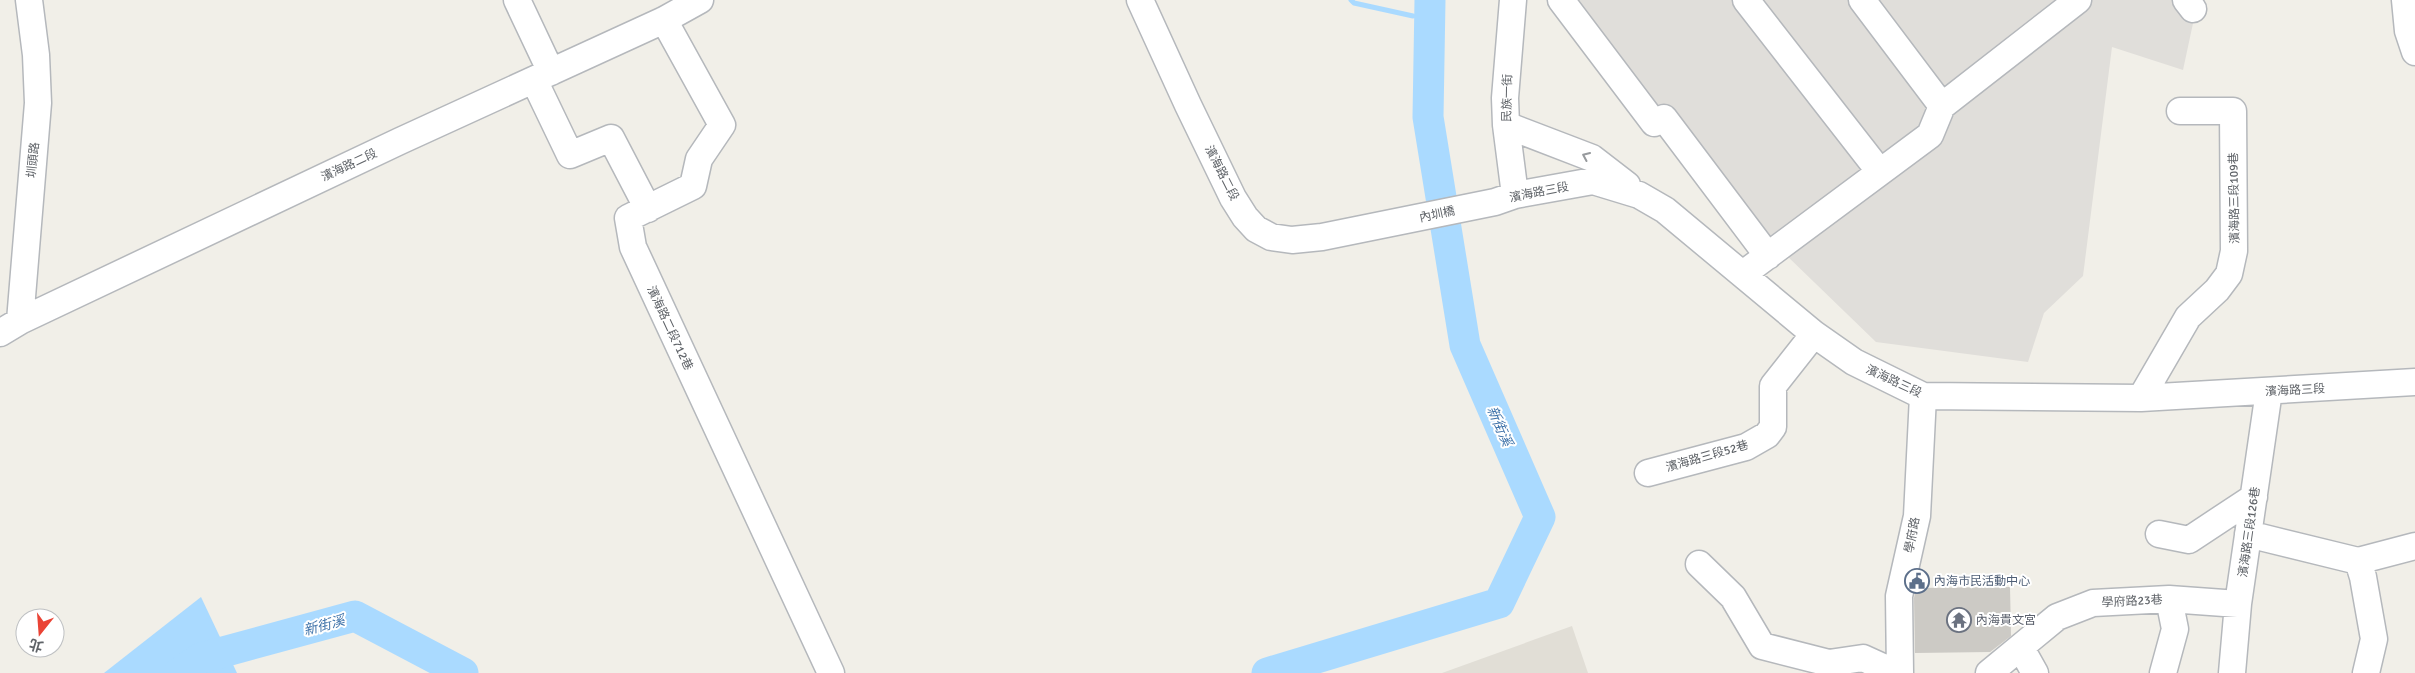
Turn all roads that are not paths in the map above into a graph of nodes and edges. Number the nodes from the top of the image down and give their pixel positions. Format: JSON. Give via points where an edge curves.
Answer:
{"nodes":[{"id":1,"x":28,"y":0,"type":"edge"},
{"id":2,"x":518,"y":0,"type":"edge"},
{"id":3,"x":700,"y":0,"type":"edge"},
{"id":4,"x":1140,"y":0,"type":"edge"},
{"id":5,"x":1513,"y":0,"type":"edge"},
{"id":6,"x":1560,"y":0,"type":"edge"},
{"id":7,"x":1746,"y":0,"type":"edge"},
{"id":8,"x":1862,"y":0,"type":"edge"},
{"id":9,"x":2078,"y":0,"type":"edge"},
{"id":10,"x":2405,"y":0,"type":"edge"},
{"id":11,"x":664,"y":20,"type":"junction"},
{"id":12,"x":2415,"y":52,"type":"edge"},
{"id":13,"x":542,"y":76,"type":"junction"},
{"id":14,"x":1942,"y":106,"type":"junction"},
{"id":15,"x":2180,"y":111,"type":"dead end"},
{"id":16,"x":1506,"y":124,"type":"junction"},
{"id":17,"x":1880,"y":172,"type":"junction"},
{"id":18,"x":1639,"y":195,"type":"junction"},
{"id":19,"x":1505,"y":198,"type":"junction"},
{"id":20,"x":648,"y":208,"type":"junction"},
{"id":21,"x":1379,"y":225,"type":"joint"},
{"id":22,"x":1768,"y":256,"type":"junction"},
{"id":23,"x":1743,"y":274,"type":"junction"},
{"id":24,"x":10,"y":327,"type":"edge"},
{"id":25,"x":1814,"y":334,"type":"junction"},
{"id":26,"x":2415,"y":382,"type":"edge"},
{"id":27,"x":2269,"y":391,"type":"junction"},
{"id":28,"x":1923,"y":396,"type":"junction"},
{"id":29,"x":2140,"y":398,"type":"junction"},
{"id":30,"x":1648,"y":473,"type":"dead end"},
{"id":31,"x":2254,"y":497,"type":"junction"},
{"id":32,"x":2159,"y":534,"type":"dead end"},
{"id":33,"x":2248,"y":534,"type":"junction"},
{"id":34,"x":2415,"y":546,"type":"edge"},
{"id":35,"x":2358,"y":561,"type":"junction"},
{"id":36,"x":1699,"y":564,"type":"dead end"},
{"id":37,"x":2169,"y":599,"type":"junction"},
{"id":38,"x":2238,"y":604,"type":"junction"},
{"id":39,"x":2021,"y":648,"type":"junction"},
{"id":40,"x":831,"y":673,"type":"edge"},
{"id":41,"x":1898,"y":673,"type":"edge"},
{"id":42,"x":1989,"y":673,"type":"edge"},
{"id":43,"x":2035,"y":673,"type":"edge"},
{"id":44,"x":2163,"y":673,"type":"edge"},
{"id":45,"x":2232,"y":673,"type":"edge"},
{"id":46,"x":2366,"y":673,"type":"edge"}],
"edges":[{"from":1,"to":24,"type":"street","name":"圳頭路","via":[[36,55],[38,103]]},
{"from":2,"to":13,"type":"street"},
{"from":3,"to":11,"type":"street","name":"濱海路二段"},
{"from":4,"to":21,"type":"street","name":"濱海路二段","via":[[1234,198],[1256,229],[1270,237],[1292,240]]},
{"from":5,"to":16,"type":"street","name":"民族一街"},
{"from":6,"to":22,"type":"street","via":[[1654,123],[1664,118]]},
{"from":7,"to":17,"type":"street"},
{"from":8,"to":14,"type":"street"},
{"from":9,"to":14,"type":"street"},
{"from":10,"to":12,"type":"street","via":[[2408,31]]},
{"from":11,"to":13,"type":"street","name":"濱海路二段"},
{"from":11,"to":20,"type":"street","name":"濱海路二段712巷","via":[[722,124],[699,159],[693,186]]},
{"from":13,"to":20,"type":"street","via":[[570,155],[611,138]]},
{"from":13,"to":24,"type":"street","name":"濱海路二段"},
{"from":14,"to":17,"type":"street","via":[[1930,135]]},
{"from":15,"to":29,"type":"street","name":"濱海路三段109巷","via":[[2233,111],[2234,251],[2229,274],[2188,317]]},
{"from":18,"to":16,"type":"street","one_way":true,"via":[[1592,158]]},
{"from":16,"to":19,"type":"street","name":"民族一街"},
{"from":17,"to":22,"type":"street"},
{"from":18,"to":19,"type":"street","name":"濱海路三段","via":[[1593,181]]},
{"from":18,"to":23,"type":"street","name":"濱海路三段","via":[[1664,210]]},
{"from":19,"to":21,"type":"street","name":"內圳橋"},
{"from":20,"to":40,"type":"street","name":"濱海路二段712巷","via":[[628,218],[633,247]]},
{"from":22,"to":23,"type":"street"},
{"from":23,"to":25,"type":"street","name":"濱海路三段"},
{"from":25,"to":28,"type":"street","name":"濱海路三段","via":[[1854,362]]},
{"from":25,"to":30,"type":"street","name":"濱海路三段52巷","via":[[1773,386],[1773,427],[1767,435],[1746,447]]},
{"from":26,"to":27,"type":"street","name":"濱海路三段"},
{"from":27,"to":29,"type":"street","name":"濱海路三段"},
{"from":27,"to":31,"type":"street","name":"濱海路三段126巷"},
{"from":28,"to":29,"type":"street","name":"濱海路三段"},
{"from":28,"to":41,"type":"street","name":"學府路","via":[[1917,516],[1899,596]]},
{"from":31,"to":32,"type":"street","via":[[2188,540]]},
{"from":31,"to":33,"type":"street","name":"濱海路三段126巷"},
{"from":33,"to":35,"type":"street"},
{"from":33,"to":38,"type":"street","name":"濱海路三段126巷"},
{"from":34,"to":35,"type":"street"},
{"from":35,"to":46,"type":"street","via":[[2374,639]]},
{"from":36,"to":41,"type":"street","via":[[1733,597],[1762,646],[1829,663],[1863,658]]},
{"from":37,"to":38,"type":"street","name":"學府路23巷"},
{"from":37,"to":39,"type":"street","name":"學府路23巷","via":[[2093,603],[2057,617]]},
{"from":37,"to":44,"type":"street","via":[[2175,629]]},
{"from":38,"to":45,"type":"street","name":"濱海路三段126巷"},
{"from":39,"to":42,"type":"street","name":"學府路23巷"},
{"from":39,"to":43,"type":"street"}]}
